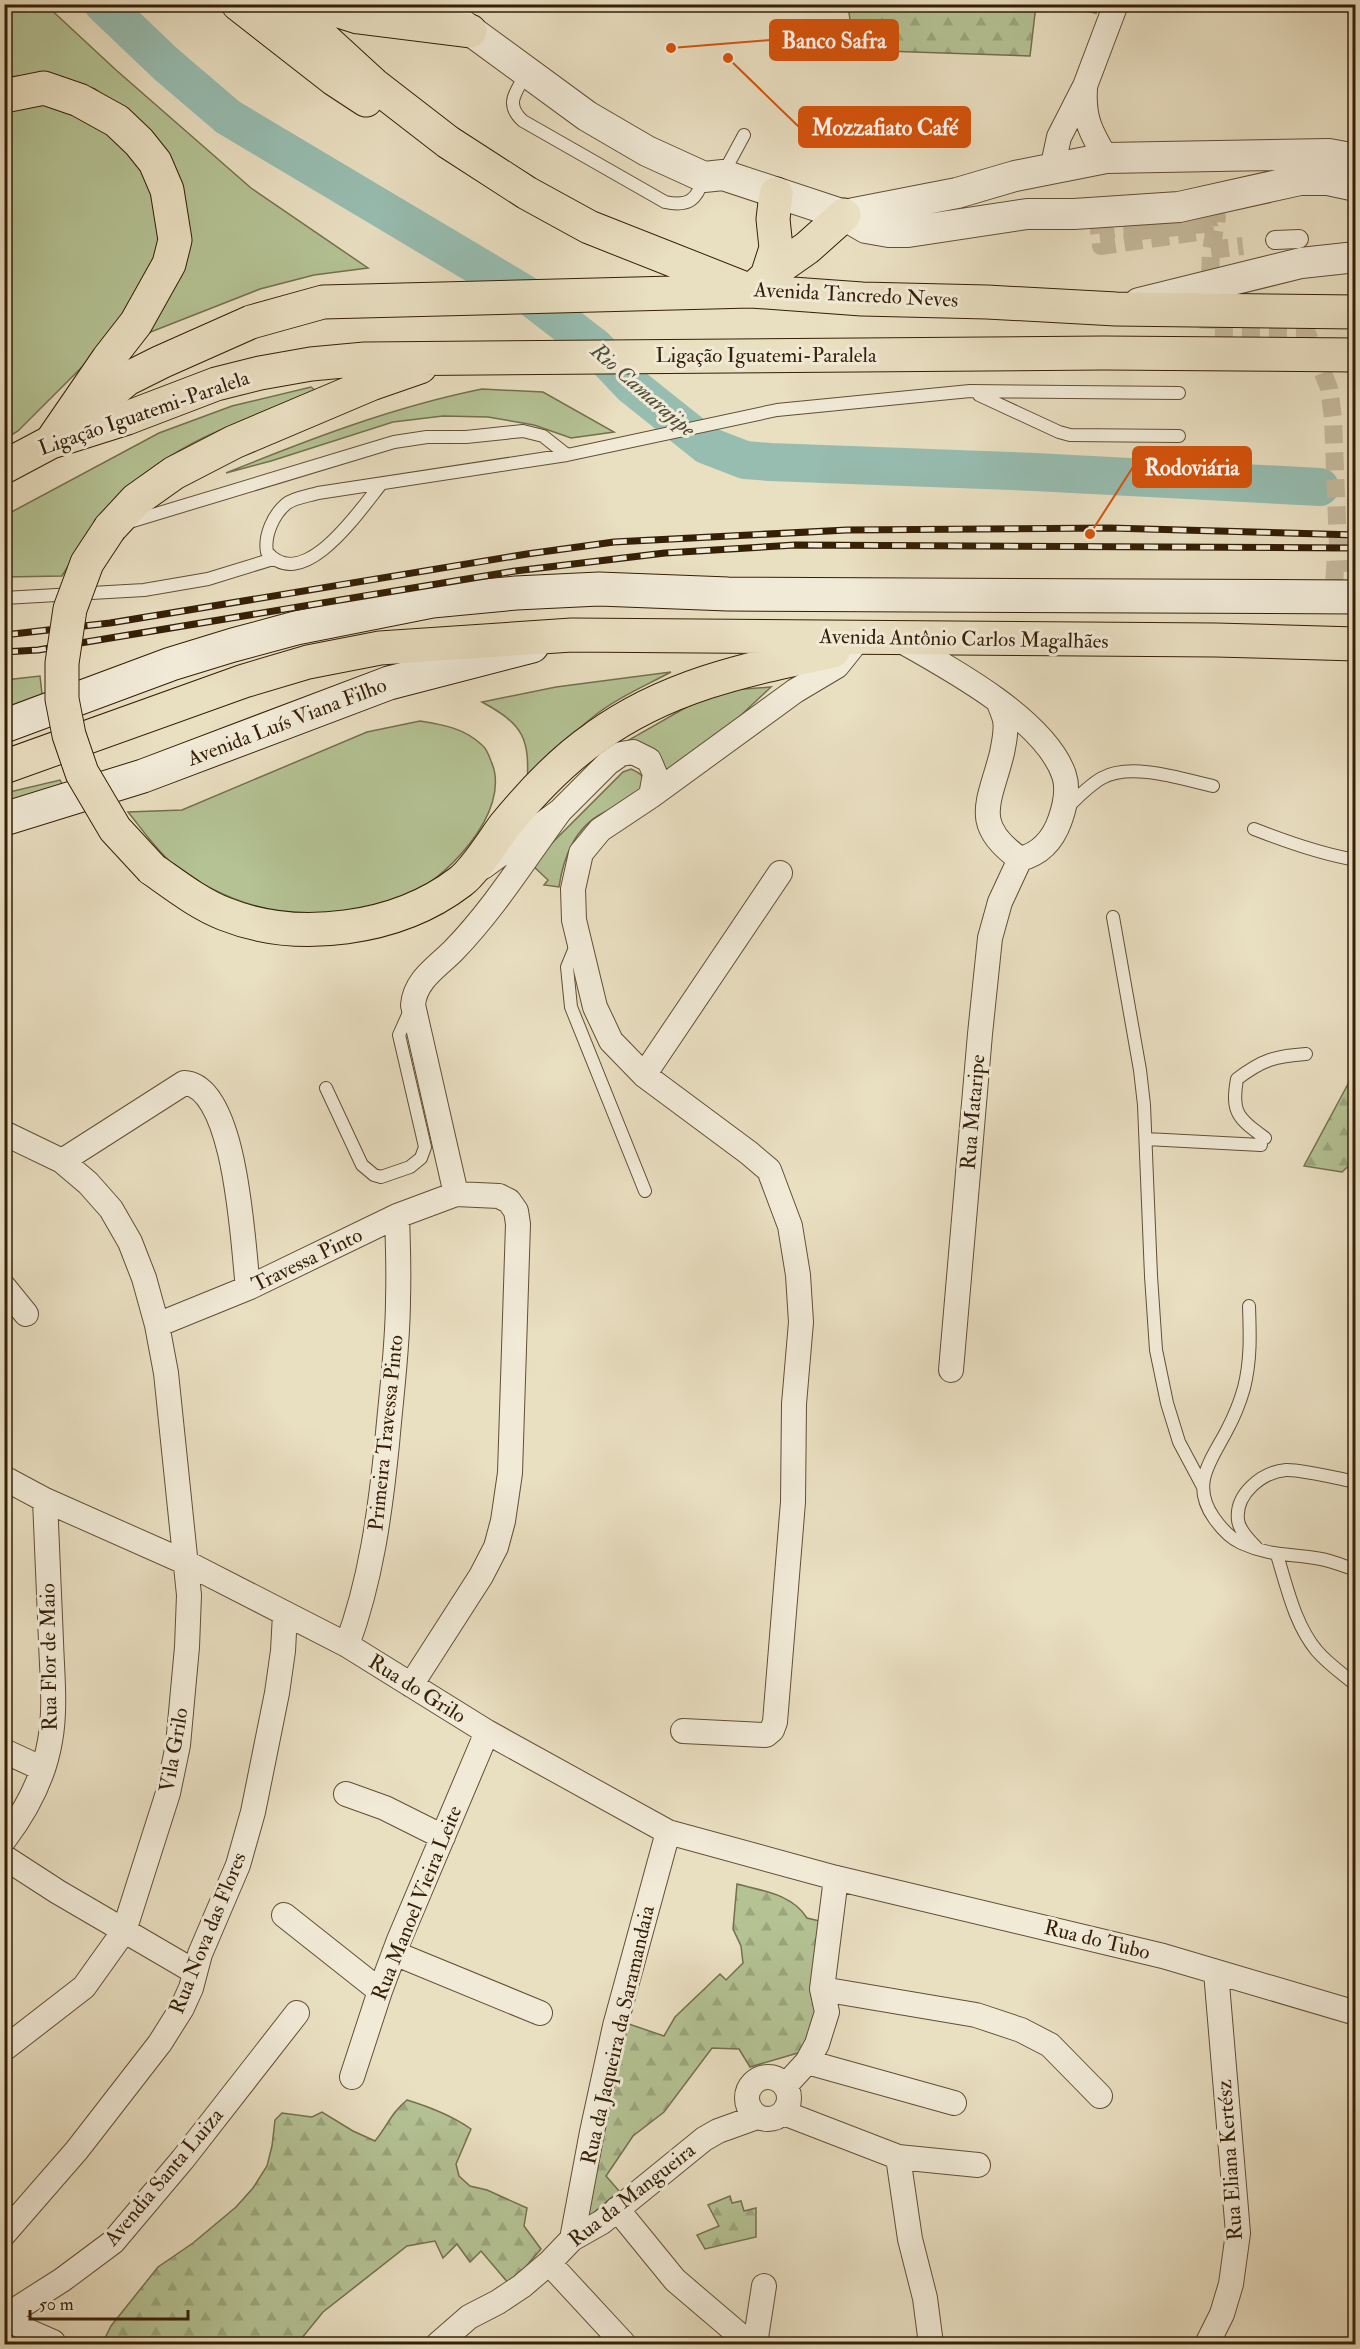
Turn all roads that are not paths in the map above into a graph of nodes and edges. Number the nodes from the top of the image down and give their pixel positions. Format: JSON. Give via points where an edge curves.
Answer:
{"nodes":[{"id":1,"x":238,"y":4,"type":"edge"},
{"id":2,"x":286,"y":4,"type":"edge"},
{"id":3,"x":317,"y":4,"type":"edge"},
{"id":4,"x":434,"y":4,"type":"edge"},
{"id":5,"x":1116,"y":4,"type":"edge"},
{"id":6,"x":398,"y":13,"type":"edge"},
{"id":7,"x":470,"y":31,"type":"junction"},
{"id":8,"x":526,"y":74,"type":"junction"},
{"id":9,"x":1085,"y":86,"type":"junction"},
{"id":10,"x":4,"y":96,"type":"edge"},
{"id":11,"x":744,"y":135,"type":"dead end"},
{"id":12,"x":448,"y":142,"type":"junction"},
{"id":13,"x":1106,"y":158,"type":"junction"},
{"id":14,"x":1356,"y":159,"type":"edge"},
{"id":15,"x":1052,"y":169,"type":"junction"},
{"id":16,"x":713,"y":176,"type":"junction"},
{"id":17,"x":1356,"y":186,"type":"edge"},
{"id":18,"x":776,"y":194,"type":"junction"},
{"id":19,"x":1074,"y":214,"type":"junction"},
{"id":20,"x":844,"y":215,"type":"junction"},
{"id":21,"x":1299,"y":239,"type":"dead end"},
{"id":22,"x":1275,"y":240,"type":"dead end"},
{"id":23,"x":1356,"y":256,"type":"edge"},
{"id":24,"x":759,"y":284,"type":"junction"},
{"id":25,"x":1116,"y":309,"type":"junction"},
{"id":26,"x":1356,"y":312,"type":"edge"},
{"id":27,"x":1356,"y":355,"type":"edge"},
{"id":28,"x":454,"y":359,"type":"junction"},
{"id":29,"x":970,"y":392,"type":"junction"},
{"id":30,"x":1179,"y":393,"type":"dead end"},
{"id":31,"x":1179,"y":436,"type":"dead end"},
{"id":32,"x":51,"y":442,"type":"junction"},
{"id":33,"x":567,"y":454,"type":"junction"},
{"id":34,"x":4,"y":467,"type":"edge"},
{"id":35,"x":381,"y":484,"type":"junction"},
{"id":36,"x":110,"y":528,"type":"junction"},
{"id":37,"x":273,"y":559,"type":"junction"},
{"id":38,"x":1356,"y":597,"type":"tunnel mouth"},
{"id":39,"x":4,"y":598,"type":"edge"},
{"id":40,"x":572,"y":635,"type":"junction"},
{"id":41,"x":896,"y":638,"type":"junction"},
{"id":42,"x":1356,"y":644,"type":"edge"},
{"id":43,"x":853,"y":646,"type":"junction"},
{"id":44,"x":999,"y":703,"type":"junction"},
{"id":45,"x":4,"y":726,"type":"edge"},
{"id":46,"x":54,"y":751,"type":"junction"},
{"id":47,"x":4,"y":762,"type":"edge"},
{"id":48,"x":4,"y":767,"type":"edge"},
{"id":49,"x":549,"y":775,"type":"junction"},
{"id":50,"x":1213,"y":786,"type":"dead end"},
{"id":51,"x":651,"y":796,"type":"junction"},
{"id":52,"x":560,"y":811,"type":"junction"},
{"id":53,"x":1063,"y":812,"type":"junction"},
{"id":54,"x":4,"y":819,"type":"edge"},
{"id":55,"x":1254,"y":829,"type":"dead end"},
{"id":56,"x":521,"y":840,"type":"junction"},
{"id":57,"x":1020,"y":859,"type":"junction"},
{"id":58,"x":1356,"y":860,"type":"edge"},
{"id":59,"x":780,"y":873,"type":"dead end"},
{"id":60,"x":455,"y":885,"type":"junction"},
{"id":61,"x":1113,"y":917,"type":"dead end"},
{"id":62,"x":480,"y":919,"type":"junction"},
{"id":63,"x":579,"y":939,"type":"junction"},
{"id":64,"x":413,"y":1005,"type":"junction"},
{"id":65,"x":1306,"y":1054,"type":"dead end"},
{"id":66,"x":644,"y":1075,"type":"junction"},
{"id":67,"x":326,"y":1088,"type":"dead end"},
{"id":68,"x":4,"y":1133,"type":"edge"},
{"id":69,"x":1146,"y":1139,"type":"junction"},
{"id":70,"x":62,"y":1161,"type":"junction"},
{"id":71,"x":645,"y":1191,"type":"dead end"},
{"id":72,"x":456,"y":1194,"type":"junction"},
{"id":73,"x":397,"y":1216,"type":"junction"},
{"id":74,"x":4,"y":1287,"type":"edge"},
{"id":75,"x":248,"y":1288,"type":"junction"},
{"id":76,"x":1249,"y":1306,"type":"dead end"},
{"id":77,"x":26,"y":1314,"type":"dead end"},
{"id":78,"x":157,"y":1324,"type":"junction"},
{"id":79,"x":951,"y":1370,"type":"dead end"},
{"id":80,"x":4,"y":1478,"type":"edge"},
{"id":81,"x":1356,"y":1482,"type":"edge"},
{"id":82,"x":1203,"y":1487,"type":"junction"},
{"id":83,"x":45,"y":1500,"type":"junction"},
{"id":84,"x":1258,"y":1550,"type":"junction"},
{"id":85,"x":1277,"y":1555,"type":"junction"},
{"id":86,"x":187,"y":1563,"type":"junction"},
{"id":87,"x":1356,"y":1570,"type":"edge"},
{"id":88,"x":285,"y":1614,"type":"junction"},
{"id":89,"x":346,"y":1645,"type":"junction"},
{"id":90,"x":411,"y":1685,"type":"junction"},
{"id":91,"x":1356,"y":1685,"type":"edge"},
{"id":92,"x":683,"y":1731,"type":"dead end"},
{"id":93,"x":487,"y":1732,"type":"junction"},
{"id":94,"x":4,"y":1752,"type":"edge"},
{"id":95,"x":43,"y":1769,"type":"junction"},
{"id":96,"x":346,"y":1794,"type":"dead end"},
{"id":97,"x":668,"y":1832,"type":"junction"},
{"id":98,"x":443,"y":1837,"type":"junction"},
{"id":99,"x":4,"y":1840,"type":"edge"},
{"id":100,"x":4,"y":1857,"type":"edge"},
{"id":101,"x":836,"y":1878,"type":"junction"},
{"id":102,"x":284,"y":1915,"type":"dead end"},
{"id":103,"x":124,"y":1931,"type":"junction"},
{"id":104,"x":394,"y":1953,"type":"junction"},
{"id":105,"x":195,"y":1972,"type":"junction"},
{"id":106,"x":1216,"y":1972,"type":"junction"},
{"id":107,"x":822,"y":1989,"type":"junction"},
{"id":108,"x":380,"y":1991,"type":"junction"},
{"id":109,"x":297,"y":2013,"type":"dead end"},
{"id":110,"x":540,"y":2013,"type":"dead end"},
{"id":111,"x":1356,"y":2013,"type":"edge"},
{"id":112,"x":4,"y":2049,"type":"edge"},
{"id":113,"x":807,"y":2061,"type":"junction"},
{"id":114,"x":352,"y":2077,"type":"dead end"},
{"id":115,"x":786,"y":2086,"type":"junction"},
{"id":116,"x":747,"y":2095,"type":"junction"},
{"id":117,"x":1100,"y":2096,"type":"dead end"},
{"id":118,"x":954,"y":2103,"type":"dead end"},
{"id":119,"x":784,"y":2113,"type":"junction"},
{"id":120,"x":757,"y":2117,"type":"junction"},
{"id":121,"x":718,"y":2131,"type":"junction"},
{"id":122,"x":898,"y":2157,"type":"junction"},
{"id":123,"x":978,"y":2164,"type":"dead end"},
{"id":124,"x":616,"y":2210,"type":"junction"},
{"id":125,"x":4,"y":2234,"type":"edge"},
{"id":126,"x":573,"y":2239,"type":"junction"},
{"id":127,"x":549,"y":2263,"type":"junction"},
{"id":128,"x":764,"y":2286,"type":"dead end"},
{"id":129,"x":6,"y":2315,"type":"edge"},
{"id":130,"x":53,"y":2342,"type":"dead end"},
{"id":131,"x":438,"y":2344,"type":"edge"},
{"id":132,"x":624,"y":2344,"type":"edge"},
{"id":133,"x":750,"y":2344,"type":"edge"},
{"id":134,"x":755,"y":2344,"type":"edge"},
{"id":135,"x":931,"y":2344,"type":"edge"},
{"id":136,"x":1208,"y":2344,"type":"edge"}],
"edges":[{"from":1,"to":12,"type":"main road","via":[[352,91],[388,114]]},
{"from":2,"to":12,"type":"main road","name":"Avenida Tancredo Neves","via":[[373,84]]},
{"from":3,"to":6,"type":"main road","via":[[358,17]]},
{"from":4,"to":7,"type":"street"},
{"from":5,"to":9,"type":"street"},
{"from":6,"to":7,"type":"main road"},
{"from":7,"to":8,"type":"street"},
{"from":8,"to":16,"type":"street","via":[[647,151]]},
{"from":8,"to":16,"type":"lane","via":[[514,96],[515,114],[665,202],[688,203]]},
{"from":9,"to":13,"type":"street","via":[[1088,124]]},
{"from":9,"to":15,"type":"street","via":[[1059,137]]},
{"from":10,"to":32,"type":"main road","via":[[44,88],[79,100],[117,122],[155,162],[167,190],[175,240],[169,264],[136,323]]},
{"from":11,"to":16,"type":"lane"},
{"from":12,"to":24,"type":"main road","name":"Avenida Tancredo Neves","via":[[589,227]]},
{"from":13,"to":14,"type":"street","via":[[1329,154]]},
{"from":13,"to":15,"type":"street"},
{"from":15,"to":19,"type":"street","via":[[1063,200]]},
{"from":15,"to":20,"type":"street"},
{"from":16,"to":18,"type":"street"},
{"from":17,"to":19,"type":"street","via":[[1300,180],[1179,207]]},
{"from":18,"to":20,"type":"street"},
{"from":18,"to":24,"type":"main road","via":[[776,248]]},
{"from":19,"to":20,"type":"street","via":[[1028,214],[908,232],[866,228]]},
{"from":20,"to":24,"type":"main road"},
{"from":21,"to":22,"type":"street"},
{"from":23,"to":25,"type":"street","name":"Avenida Tancredo Neves","via":[[1301,263]]},
{"from":24,"to":25,"type":"main road","name":"Avenida Tancredo Neves","via":[[862,299]]},
{"from":24,"to":32,"type":"main road","via":[[701,292],[323,302],[251,322],[161,362],[127,380]]},
{"from":25,"to":26,"type":"main road","name":"Avenida Tancredo Neves"},
{"from":27,"to":28,"type":"main road","name":"Ligação Iguatemi-Paralela","via":[[618,355]]},
{"from":28,"to":32,"type":"main road","name":"Ligação Iguatemi-Paralela","via":[[365,359],[260,373],[216,384]]},
{"from":28,"to":36,"type":"main road","via":[[371,384],[234,442],[145,493]]},
{"from":29,"to":30,"type":"lane"},
{"from":29,"to":31,"type":"lane","via":[[1070,435]]},
{"from":29,"to":33,"type":"lane","via":[[777,410]]},
{"from":32,"to":34,"type":"main road","name":"Ligação Iguatemi-Paralela"},
{"from":33,"to":35,"type":"lane"},
{"from":33,"to":36,"type":"lane","via":[[543,436],[523,431],[394,442]]},
{"from":35,"to":37,"type":"lane","via":[[326,548],[307,561],[289,566]]},
{"from":35,"to":37,"type":"lane","via":[[318,493],[287,503],[266,539],[267,552]]},
{"from":36,"to":60,"type":"main road","bridge":true,"via":[[87,563],[70,609],[62,663],[62,699],[82,773],[115,829],[152,869],[226,914],[270,926],[315,929],[362,924],[407,911]]},
{"from":37,"to":39,"type":"lane","via":[[208,579],[144,591]]},
{"from":38,"to":45,"type":"main road","via":[[728,594],[599,589],[432,601],[296,628],[171,664]]},
{"from":40,"to":41,"type":"main road","name":"Avenida Antônio Carlos Magalhães"},
{"from":40,"to":46,"type":"main road","name":"Avenida Antônio Carlos Magalhães","via":[[380,648],[308,662],[244,681]]},
{"from":40,"to":54,"type":"main road","name":"Avenida Luís Viana Filho","via":[[389,683],[143,776]]},
{"from":41,"to":42,"type":"main road","name":"Avenida Antônio Carlos Magalhães"},
{"from":41,"to":43,"type":"main road"},
{"from":41,"to":44,"type":"street","via":[[954,671]]},
{"from":43,"to":49,"type":"main road","via":[[734,672],[648,704],[596,736]]},
{"from":43,"to":51,"type":"street","via":[[837,666],[795,691]]},
{"from":44,"to":53,"type":"street","via":[[1024,722],[1056,759],[1064,776]]},
{"from":44,"to":57,"type":"street","via":[[1005,738],[989,794],[988,815],[991,831],[1002,847]]},
{"from":46,"to":47,"type":"main road"},
{"from":46,"to":48,"type":"main road"},
{"from":49,"to":56,"type":"street"},
{"from":49,"to":60,"type":"main road"},
{"from":50,"to":53,"type":"lane","via":[[1148,772],[1125,772],[1104,777]]},
{"from":51,"to":52,"type":"street","via":[[653,766],[633,752],[621,754],[608,763]]},
{"from":51,"to":63,"type":"street","via":[[600,831],[580,853],[573,889]]},
{"from":52,"to":56,"type":"street"},
{"from":52,"to":62,"type":"street"},
{"from":53,"to":57,"type":"street","via":[[1045,846]]},
{"from":55,"to":58,"type":"lane"},
{"from":56,"to":60,"type":"street"},
{"from":56,"to":62,"type":"street"},
{"from":57,"to":79,"type":"street","name":"Rua Mataripe","via":[[1000,902],[990,938]]},
{"from":59,"to":66,"type":"street"},
{"from":60,"to":62,"type":"street","via":[[482,895]]},
{"from":61,"to":69,"type":"lane","via":[[1140,1070]]},
{"from":62,"to":64,"type":"street","via":[[426,975],[414,994]]},
{"from":63,"to":66,"type":"street","via":[[595,1007],[611,1041]]},
{"from":63,"to":71,"type":"lane","via":[[567,967],[571,1007]]},
{"from":64,"to":67,"type":"lane","via":[[399,1035],[424,1147],[421,1158],[410,1167],[381,1177],[374,1175],[362,1165]]},
{"from":64,"to":72,"type":"street"},
{"from":65,"to":69,"type":"lane","via":[[1277,1056],[1256,1064],[1237,1079],[1234,1098],[1241,1120],[1263,1141]]},
{"from":66,"to":92,"type":"street","via":[[769,1170],[790,1227],[801,1322],[794,1404],[793,1502],[775,1722],[766,1735]]},
{"from":68,"to":70,"type":"street","name":"Vila Grilo"},
{"from":69,"to":82,"type":"lane","via":[[1156,1350],[1179,1442]]},
{"from":70,"to":75,"type":"street","via":[[184,1083],[201,1089],[217,1110],[227,1138]]},
{"from":70,"to":78,"type":"street","name":"Vila Grilo","via":[[111,1209],[130,1242]]},
{"from":72,"to":73,"type":"street","name":"Travessa Pinto"},
{"from":72,"to":90,"type":"street","name":"Travessa Pinto","via":[[499,1196],[516,1211],[510,1473],[496,1547]]},
{"from":73,"to":75,"type":"street","name":"Travessa Pinto"},
{"from":73,"to":89,"type":"street","name":"Primeira Travessa Pinto","via":[[399,1300],[380,1516],[369,1576]]},
{"from":74,"to":77,"type":"street"},
{"from":75,"to":78,"type":"street","name":"Travessa Pinto"},
{"from":76,"to":82,"type":"lane","via":[[1251,1355],[1244,1390],[1208,1462]]},
{"from":78,"to":86,"type":"street","name":"Vila Grilo"},
{"from":80,"to":83,"type":"street","name":"Rua do Grilo"},
{"from":81,"to":84,"type":"lane","via":[[1287,1470],[1255,1483],[1245,1493],[1238,1520]]},
{"from":82,"to":84,"type":"lane","via":[[1208,1509],[1222,1528],[1237,1541]]},
{"from":83,"to":86,"type":"street","name":"Rua do Grilo"},
{"from":83,"to":95,"type":"street","name":"Rua Flor de Maio","via":[[53,1692],[51,1740]]},
{"from":84,"to":85,"type":"lane"},
{"from":85,"to":87,"type":"lane","via":[[1322,1559]]},
{"from":85,"to":91,"type":"lane","via":[[1292,1606],[1312,1645]]},
{"from":86,"to":88,"type":"street","name":"Rua do Grilo"},
{"from":86,"to":103,"type":"street","name":"Vila Grilo","via":[[187,1647],[178,1745],[168,1793]]},
{"from":88,"to":89,"type":"street","name":"Rua do Grilo"},
{"from":88,"to":105,"type":"street","name":"Rua Nova das Flores","via":[[277,1692],[254,1812],[238,1865]]},
{"from":89,"to":90,"type":"street","name":"Rua do Grilo"},
{"from":90,"to":93,"type":"street","name":"Rua do Grilo"},
{"from":93,"to":97,"type":"street","name":"Rua do Grilo"},
{"from":93,"to":98,"type":"street","name":"Rua Manoel Vieira Leite"},
{"from":94,"to":95,"type":"street"},
{"from":95,"to":99,"type":"street","name":"Rua Flor de Maio"},
{"from":96,"to":98,"type":"street","via":[[386,1808]]},
{"from":97,"to":101,"type":"street","name":"Rua do Grilo"},
{"from":97,"to":126,"type":"street","name":"Rua da Jaqueira da Saramandaia","via":[[615,2026]]},
{"from":98,"to":104,"type":"street","name":"Rua Manoel Vieira Leite"},
{"from":100,"to":103,"type":"street"},
{"from":101,"to":106,"type":"street","name":"Rua do Tubo","via":[[1140,1950]]},
{"from":101,"to":107,"type":"street"},
{"from":102,"to":108,"type":"street"},
{"from":103,"to":105,"type":"street"},
{"from":103,"to":112,"type":"street","name":"Vila Grilo","via":[[84,1987]]},
{"from":104,"to":108,"type":"street","name":"Rua Manoel Vieira Leite"},
{"from":104,"to":110,"type":"street"},
{"from":105,"to":125,"type":"street","name":"Rua Nova das Flores","via":[[182,2008],[160,2043],[77,2150]]},
{"from":106,"to":111,"type":"street","name":"Rua do Tubo"},
{"from":106,"to":136,"type":"street","name":"Rua Eliana Kertész","via":[[1238,2233],[1231,2284]]},
{"from":107,"to":113,"type":"street","via":[[827,2012]]},
{"from":107,"to":117,"type":"street","via":[[976,2015],[1021,2030],[1050,2045]]},
{"from":108,"to":114,"type":"street","name":"Rua Manoel Vieira Leite"},
{"from":109,"to":129,"type":"street","name":"Avendia Santa Luiza","via":[[113,2242]]},
{"from":113,"to":115,"type":"street"},
{"from":113,"to":118,"type":"street"},
{"from":115,"to":116,"type":"street","via":[[776,2078],[763,2078],[752,2084]]},
{"from":115,"to":119,"type":"street","via":[[789,2104]]},
{"from":116,"to":120,"type":"street","via":[[749,2108]]},
{"from":116,"to":121,"type":"street","name":"Rua da Mangueira"},
{"from":119,"to":120,"type":"street","via":[[771,2120]]},
{"from":119,"to":122,"type":"street"},
{"from":120,"to":121,"type":"street","name":"Rua da Mangueira"},
{"from":121,"to":124,"type":"street","name":"Rua da Mangueira"},
{"from":122,"to":123,"type":"street"},
{"from":122,"to":135,"type":"street"},
{"from":124,"to":126,"type":"street","name":"Rua da Mangueira"},
{"from":124,"to":133,"type":"street","via":[[675,2280]]},
{"from":126,"to":127,"type":"street","name":"Rua da Mangueira"},
{"from":127,"to":131,"type":"street","via":[[522,2286],[469,2317]]},
{"from":127,"to":132,"type":"street"},
{"from":128,"to":134,"type":"street"},
{"from":129,"to":130,"type":"street"}]}
